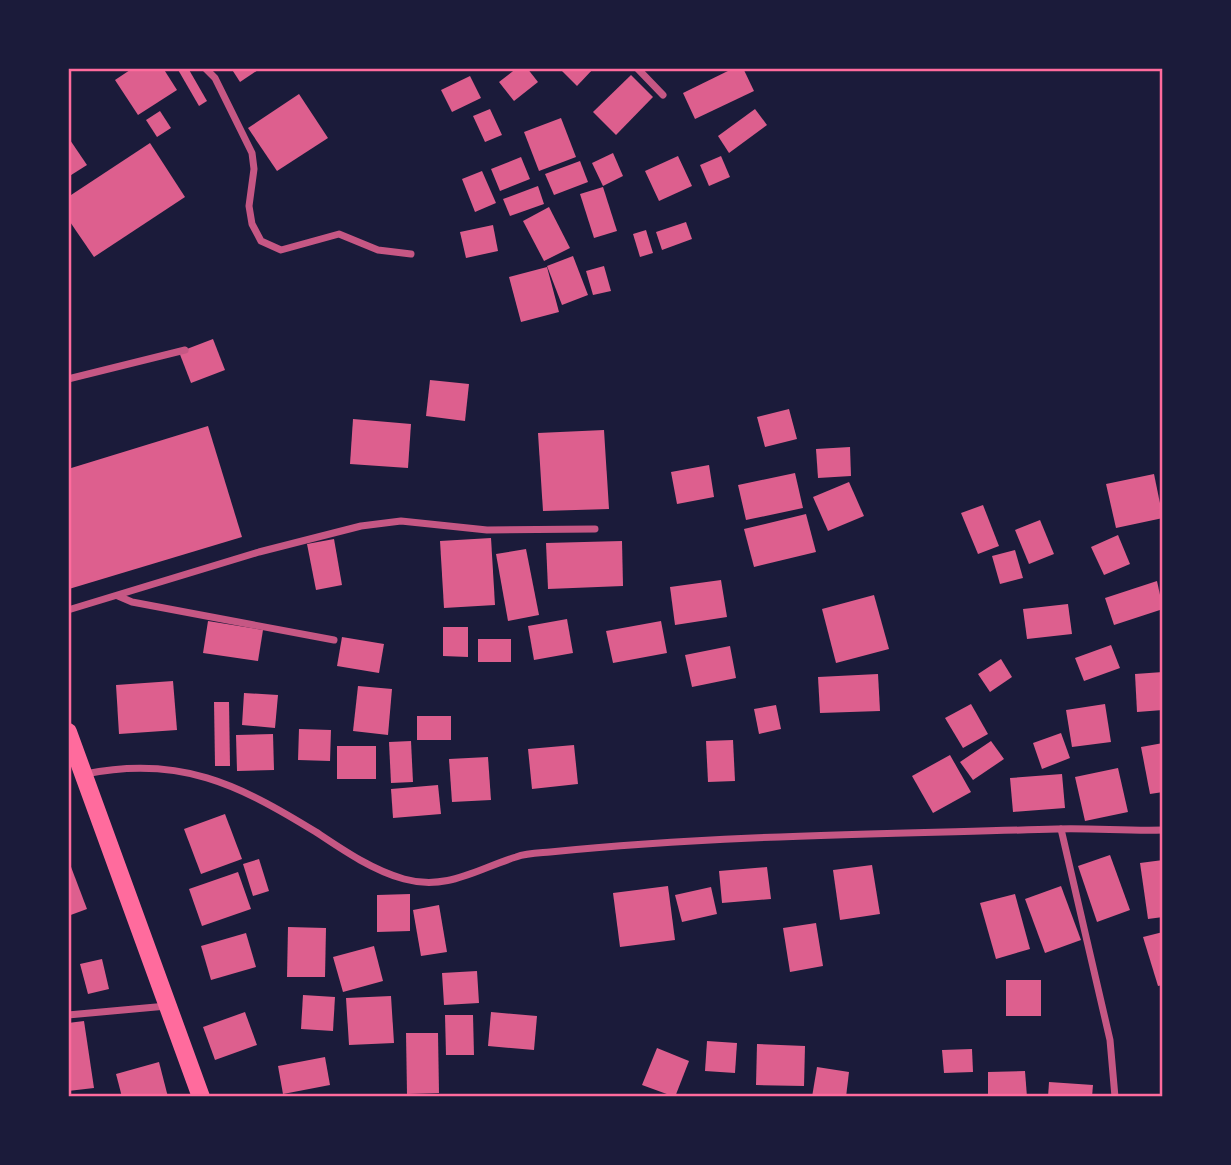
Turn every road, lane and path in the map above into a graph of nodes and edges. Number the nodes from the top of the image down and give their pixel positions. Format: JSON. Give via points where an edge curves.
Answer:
{"nodes":[{"id":1,"x":205,"y":68,"type":"edge"},
{"id":2,"x":636,"y":68,"type":"edge"},
{"id":3,"x":663,"y":95,"type":"dead end"},
{"id":4,"x":411,"y":254,"type":"dead end"},
{"id":5,"x":185,"y":350,"type":"dead end"},
{"id":6,"x":68,"y":379,"type":"edge"},
{"id":7,"x":594,"y":529,"type":"dead end"},
{"id":8,"x":118,"y":596,"type":"junction"},
{"id":9,"x":68,"y":610,"type":"edge"},
{"id":10,"x":334,"y":640,"type":"dead end"},
{"id":11,"x":68,"y":732,"type":"edge"},
{"id":12,"x":85,"y":774,"type":"junction"},
{"id":13,"x":1061,"y":829,"type":"junction"},
{"id":14,"x":1163,"y":830,"type":"edge"},
{"id":15,"x":168,"y":1006,"type":"junction"},
{"id":16,"x":68,"y":1014,"type":"edge"},
{"id":17,"x":201,"y":1097,"type":"edge"},
{"id":18,"x":1115,"y":1097,"type":"edge"}],
"edges":[{"from":1,"to":4,"type":"street","via":[[215,78],[252,153],[249,206],[261,242],[281,250],[339,234],[378,250]]},
{"from":2,"to":3,"type":"street"},
{"from":5,"to":6,"type":"street"},
{"from":7,"to":8,"type":"street","via":[[487,530],[401,521],[361,526],[258,552]]},
{"from":8,"to":9,"type":"street"},
{"from":8,"to":10,"type":"street"},
{"from":11,"to":12,"type":"main road"},
{"from":12,"to":13,"type":"street","via":[[125,767],[174,769],[226,784],[256,795],[361,860],[425,882],[449,882],[520,855],[655,841]]},
{"from":12,"to":15,"type":"main road"},
{"from":13,"to":14,"type":"street"},
{"from":13,"to":18,"type":"street","via":[[1110,1040]]},
{"from":15,"to":16,"type":"street"},
{"from":15,"to":17,"type":"main road"}]}
